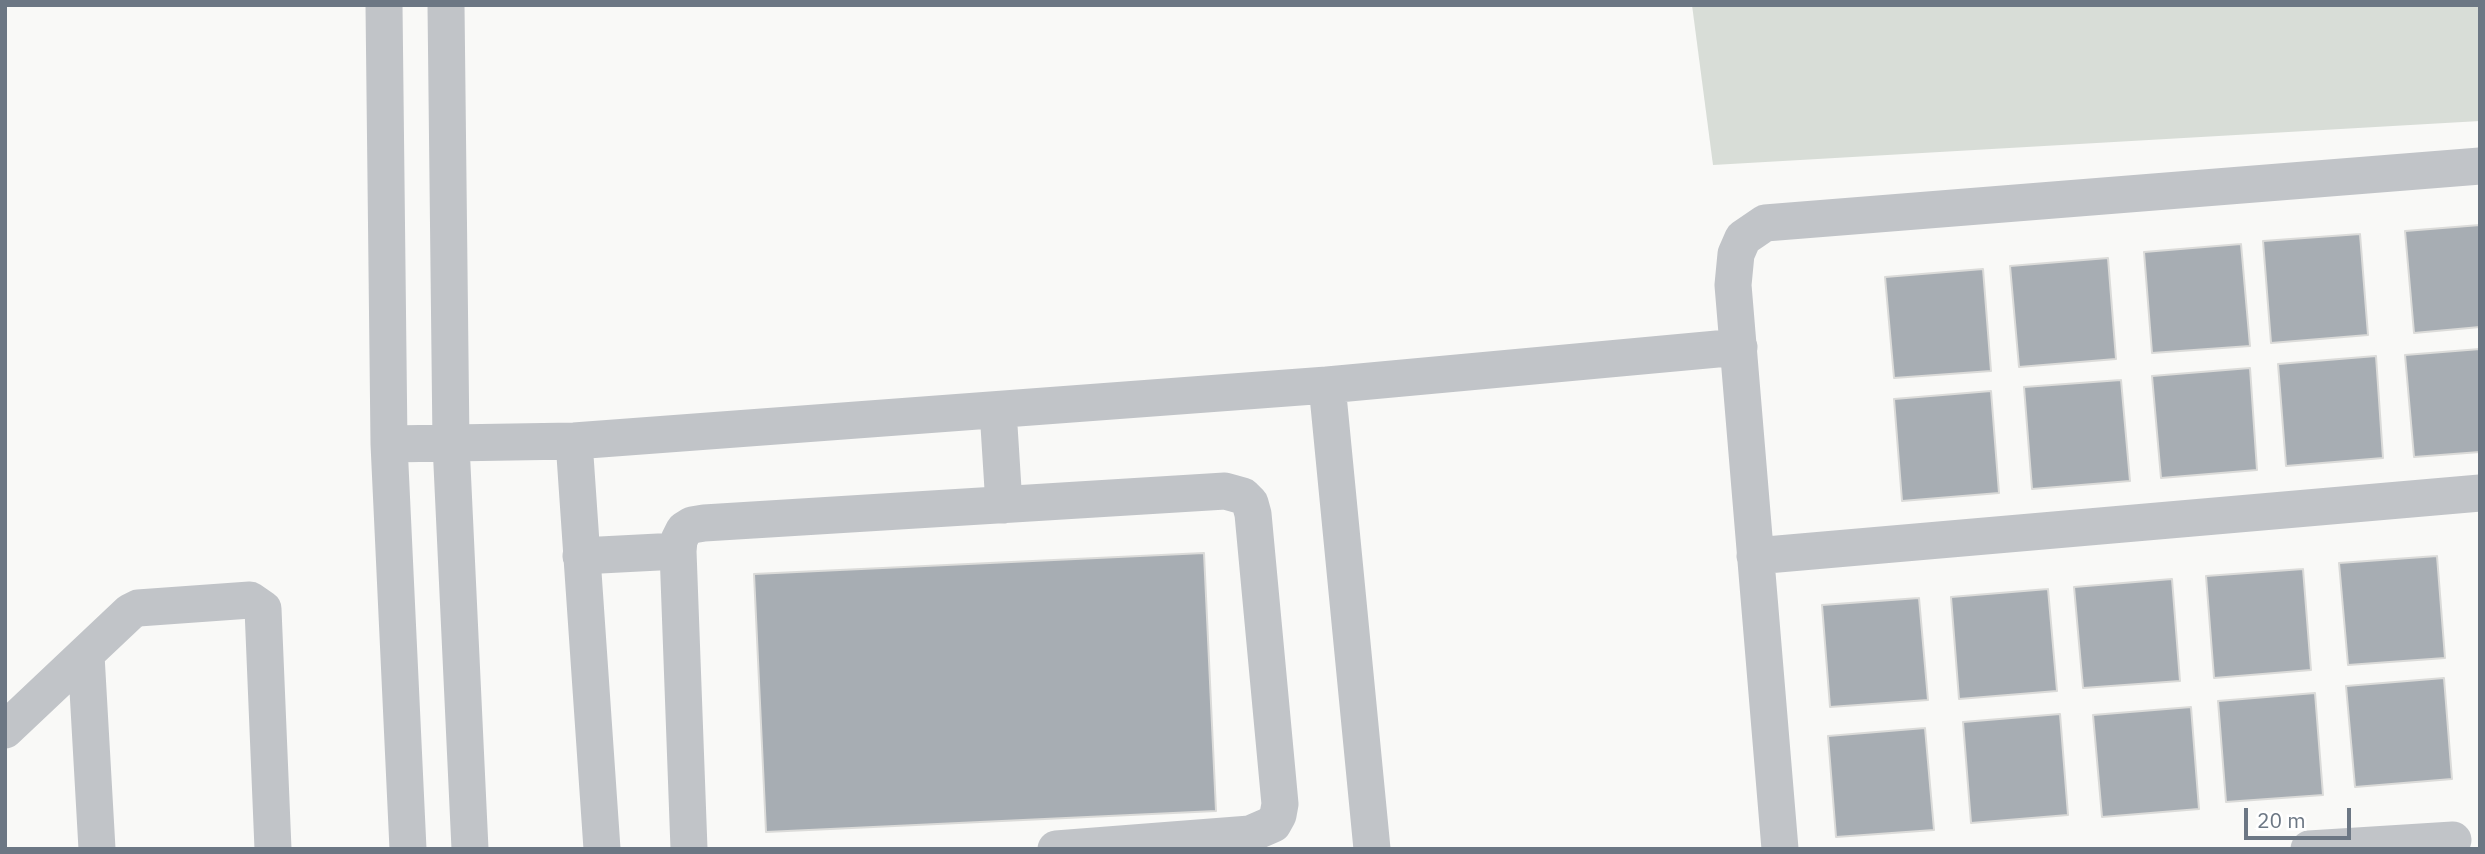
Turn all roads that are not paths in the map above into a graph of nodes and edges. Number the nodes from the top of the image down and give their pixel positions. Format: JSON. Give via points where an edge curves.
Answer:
{"nodes":[{"id":1,"x":384,"y":5,"type":"edge"},
{"id":2,"x":446,"y":5,"type":"edge"},
{"id":3,"x":2480,"y":166,"type":"edge"},
{"id":4,"x":1739,"y":347,"type":"junction"},
{"id":5,"x":1327,"y":385,"type":"junction"},
{"id":6,"x":998,"y":410,"type":"junction"},
{"id":7,"x":574,"y":441,"type":"junction"},
{"id":8,"x":389,"y":444,"type":"junction"},
{"id":9,"x":451,"y":444,"type":"junction"},
{"id":10,"x":2480,"y":493,"type":"edge"},
{"id":11,"x":1004,"y":505,"type":"junction"},
{"id":12,"x":678,"y":551,"type":"junction"},
{"id":13,"x":581,"y":556,"type":"junction"},
{"id":14,"x":1755,"y":556,"type":"junction"},
{"id":15,"x":86,"y":655,"type":"junction"},
{"id":16,"x":5,"y":730,"type":"edge"},
{"id":17,"x":2453,"y":840,"type":"dead end"},
{"id":18,"x":97,"y":849,"type":"edge"},
{"id":19,"x":273,"y":849,"type":"edge"},
{"id":20,"x":408,"y":849,"type":"edge"},
{"id":21,"x":470,"y":849,"type":"edge"},
{"id":22,"x":602,"y":849,"type":"edge"},
{"id":23,"x":689,"y":849,"type":"edge"},
{"id":24,"x":1056,"y":849,"type":"edge"},
{"id":25,"x":1372,"y":849,"type":"edge"},
{"id":26,"x":1780,"y":849,"type":"edge"},
{"id":27,"x":2309,"y":849,"type":"edge"}],
"edges":[{"from":1,"to":8,"type":"street"},
{"from":2,"to":9,"type":"street"},
{"from":3,"to":4,"type":"street","via":[[1765,223],[1743,238],[1736,254],[1733,285]]},
{"from":4,"to":5,"type":"street"},
{"from":4,"to":14,"type":"street"},
{"from":5,"to":6,"type":"street"},
{"from":5,"to":25,"type":"street"},
{"from":6,"to":7,"type":"street"},
{"from":6,"to":11,"type":"street"},
{"from":7,"to":9,"type":"street"},
{"from":7,"to":13,"type":"street"},
{"from":8,"to":9,"type":"street"},
{"from":8,"to":20,"type":"street"},
{"from":9,"to":21,"type":"street"},
{"from":10,"to":14,"type":"street"},
{"from":11,"to":12,"type":"street","via":[[704,523],[684,530]]},
{"from":11,"to":24,"type":"street","via":[[1225,491],[1243,496],[1253,514],[1280,804],[1273,824],[1250,834]]},
{"from":12,"to":13,"type":"street"},
{"from":12,"to":23,"type":"street"},
{"from":13,"to":22,"type":"street"},
{"from":14,"to":26,"type":"street"},
{"from":15,"to":16,"type":"street"},
{"from":15,"to":18,"type":"street"},
{"from":15,"to":19,"type":"street","via":[[138,608],[250,600],[263,609]]},
{"from":17,"to":27,"type":"street"}]}
